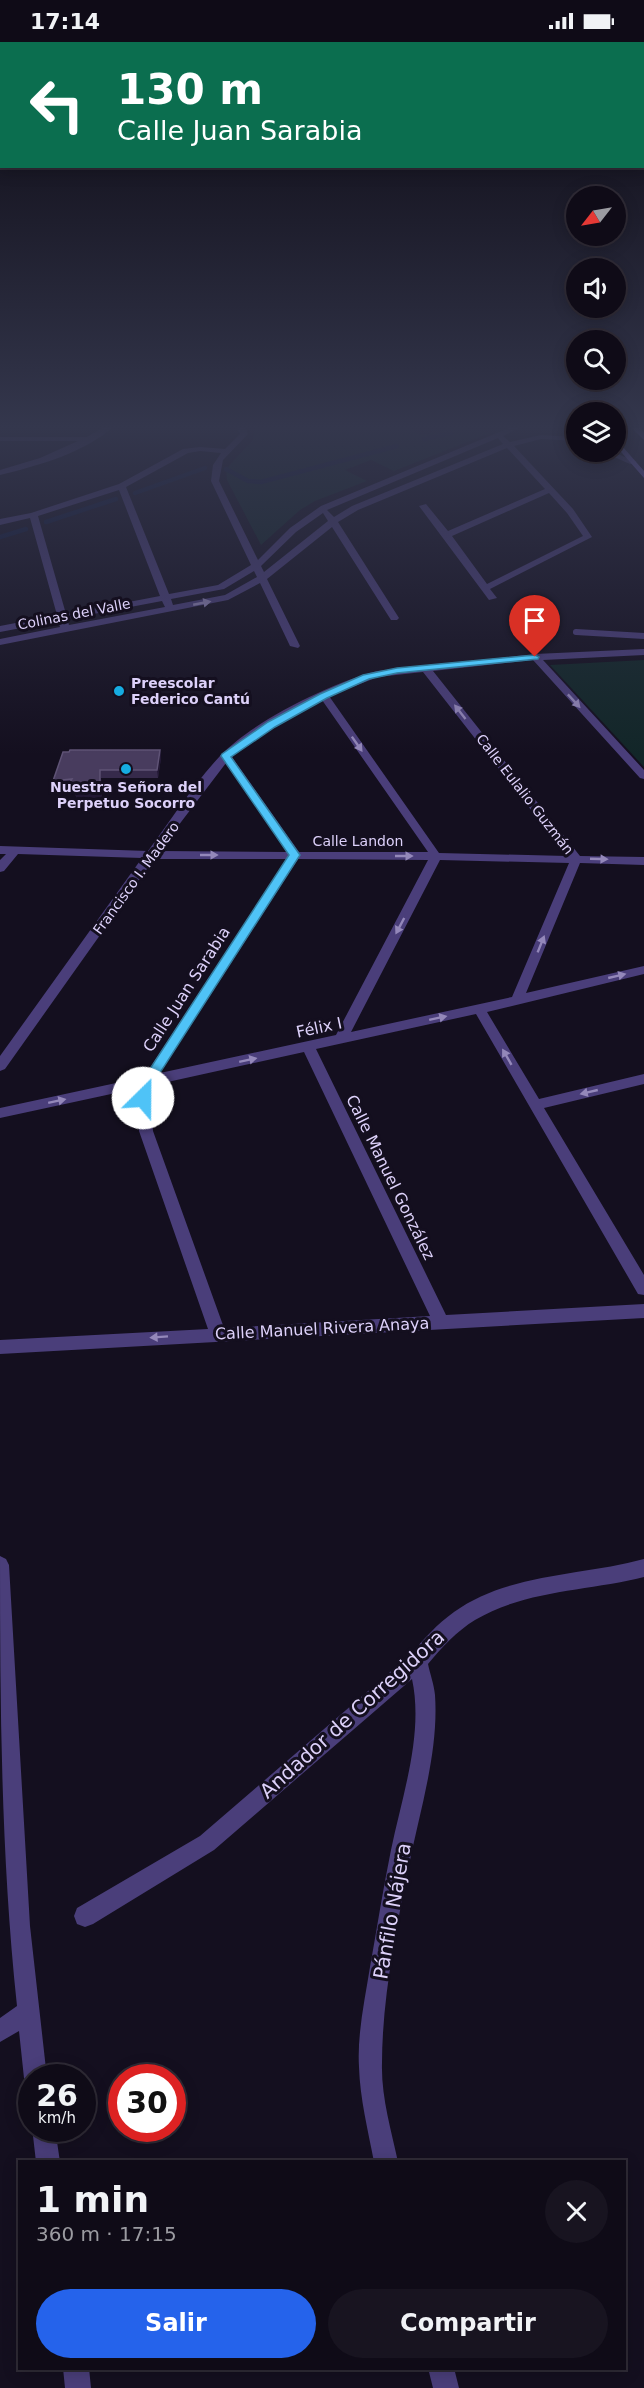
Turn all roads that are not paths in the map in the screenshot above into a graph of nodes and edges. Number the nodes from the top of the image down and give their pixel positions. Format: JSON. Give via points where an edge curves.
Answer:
{"nodes":[{"id":1,"x":39,"y":536,"type":"edge"},
{"id":2,"x":142,"y":536,"type":"edge"},
{"id":3,"x":242,"y":536,"type":"edge"},
{"id":4,"x":286,"y":536,"type":"edge"},
{"id":5,"x":313,"y":536,"type":"edge"},
{"id":6,"x":343,"y":536,"type":"edge"},
{"id":7,"x":448,"y":536,"type":"edge"},
{"id":8,"x":588,"y":536,"type":"edge"},
{"id":9,"x":256,"y":566,"type":"junction"},
{"id":10,"x":261,"y":578,"type":"junction"},
{"id":11,"x":486,"y":588,"type":"junction"},
{"id":12,"x":166,"y":598,"type":"junction"},
{"id":13,"x":492,"y":598,"type":"dead end"},
{"id":14,"x":170,"y":609,"type":"junction"},
{"id":15,"x":62,"y":618,"type":"junction"},
{"id":16,"x":394,"y":618,"type":"dead end"},
{"id":17,"x":0,"y":629,"type":"edge"},
{"id":18,"x":66,"y":629,"type":"junction"},
{"id":19,"x":576,"y":632,"type":"dead end"},
{"id":20,"x":644,"y":636,"type":"edge"},
{"id":21,"x":0,"y":642,"type":"edge"},
{"id":22,"x":295,"y":646,"type":"dead end"},
{"id":23,"x":644,"y":652,"type":"edge"},
{"id":24,"x":535,"y":657,"type":"junction"},
{"id":25,"x":425,"y":668,"type":"junction"},
{"id":26,"x":324,"y":696,"type":"junction"},
{"id":27,"x":226,"y":756,"type":"junction"},
{"id":28,"x":644,"y":776,"type":"edge"},
{"id":29,"x":0,"y":850,"type":"edge"},
{"id":30,"x":15,"y":850,"type":"junction"},
{"id":31,"x":151,"y":855,"type":"junction"},
{"id":32,"x":295,"y":855,"type":"junction"},
{"id":33,"x":436,"y":856,"type":"junction"},
{"id":34,"x":576,"y":859,"type":"junction"},
{"id":35,"x":644,"y":861,"type":"edge"},
{"id":36,"x":0,"y":868,"type":"edge"},
{"id":37,"x":644,"y":970,"type":"edge"},
{"id":38,"x":518,"y":998,"type":"junction"},
{"id":39,"x":479,"y":1010,"type":"junction"},
{"id":40,"x":340,"y":1040,"type":"junction"},
{"id":41,"x":308,"y":1046,"type":"junction"},
{"id":42,"x":0,"y":1066,"type":"edge"},
{"id":43,"x":644,"y":1079,"type":"edge"},
{"id":44,"x":148,"y":1081,"type":"junction"},
{"id":45,"x":535,"y":1105,"type":"junction"},
{"id":46,"x":0,"y":1113,"type":"edge"},
{"id":47,"x":644,"y":1289,"type":"edge"},
{"id":48,"x":644,"y":1311,"type":"edge"},
{"id":49,"x":441,"y":1322,"type":"junction"},
{"id":50,"x":218,"y":1334,"type":"junction"},
{"id":51,"x":0,"y":1347,"type":"edge"},
{"id":52,"x":0,"y":1565,"type":"edge"},
{"id":53,"x":644,"y":1568,"type":"edge"},
{"id":54,"x":418,"y":1661,"type":"junction"},
{"id":55,"x":85,"y":1916,"type":"dead end"},
{"id":56,"x":28,"y":2012,"type":"junction"},
{"id":57,"x":0,"y":2031,"type":"edge"},
{"id":58,"x":34,"y":2064,"type":"edge"},
{"id":59,"x":45,"y":2142,"type":"edge"},
{"id":60,"x":48,"y":2160,"type":"edge"},
{"id":61,"x":386,"y":2160,"type":"edge"},
{"id":62,"x":76,"y":2370,"type":"edge"},
{"id":63,"x":442,"y":2370,"type":"edge"},
{"id":64,"x":78,"y":2388,"type":"edge"},
{"id":65,"x":446,"y":2388,"type":"edge"}],
"edges":[{"from":1,"to":15,"type":"street"},
{"from":2,"to":12,"type":"street"},
{"from":3,"to":9,"type":"street"},
{"from":4,"to":9,"type":"street","name":"Colinas del Valle"},
{"from":5,"to":10,"type":"street","name":"Colinas del Valle"},
{"from":6,"to":16,"type":"street"},
{"from":7,"to":11,"type":"street"},
{"from":8,"to":11,"type":"street"},
{"from":9,"to":10,"type":"street"},
{"from":9,"to":12,"type":"street","name":"Colinas del Valle","via":[[221,587]]},
{"from":14,"to":10,"type":"street","name":"Colinas del Valle","one_way":true,"via":[[228,597]]},
{"from":10,"to":22,"type":"street"},
{"from":11,"to":13,"type":"street"},
{"from":12,"to":14,"type":"street"},
{"from":12,"to":15,"type":"street","name":"Colinas del Valle"},
{"from":14,"to":18,"type":"street","name":"Colinas del Valle"},
{"from":15,"to":17,"type":"street","name":"Colinas del Valle"},
{"from":15,"to":18,"type":"street"},
{"from":18,"to":21,"type":"street","name":"Colinas del Valle"},
{"from":19,"to":20,"type":"lane"},
{"from":23,"to":24,"type":"street","name":"Francisco I. Madero"},
{"from":24,"to":25,"type":"street","name":"Francisco I. Madero"},
{"from":24,"to":28,"type":"street","one_way":true},
{"from":25,"to":26,"type":"street","name":"Francisco I. Madero","via":[[366,676]]},
{"from":34,"to":25,"type":"street","name":"Calle Eulalio Guzmán","one_way":true},
{"from":26,"to":27,"type":"street","name":"Francisco I. Madero","via":[[246,740]]},
{"from":26,"to":33,"type":"street","one_way":true},
{"from":27,"to":31,"type":"street","name":"Francisco I. Madero"},
{"from":27,"to":32,"type":"street"},
{"from":29,"to":30,"type":"street","name":"Calle Landon"},
{"from":30,"to":31,"type":"street","name":"Calle Landon"},
{"from":30,"to":36,"type":"street"},
{"from":31,"to":32,"type":"street","name":"Calle Landon","one_way":true},
{"from":31,"to":42,"type":"street","name":"Francisco I. Madero"},
{"from":32,"to":33,"type":"street","name":"Calle Landon","one_way":true},
{"from":32,"to":44,"type":"street","name":"Calle Juan Sarabia"},
{"from":33,"to":34,"type":"street","name":"Calle Landon"},
{"from":33,"to":40,"type":"street","one_way":true},
{"from":34,"to":35,"type":"street","name":"Calle Landon","one_way":true},
{"from":38,"to":34,"type":"street","name":"Calle Eulalio Guzmán","one_way":true},
{"from":38,"to":37,"type":"street","name":"Félix I","one_way":true},
{"from":38,"to":39,"type":"street","name":"Félix I"},
{"from":40,"to":39,"type":"street","name":"Félix I","one_way":true},
{"from":45,"to":39,"type":"street","one_way":true},
{"from":40,"to":41,"type":"street","name":"Félix I"},
{"from":44,"to":41,"type":"street","name":"Félix I","one_way":true},
{"from":41,"to":49,"type":"street","name":"Calle Manuel González"},
{"from":43,"to":45,"type":"street","one_way":true},
{"from":46,"to":44,"type":"street","name":"Félix I","one_way":true},
{"from":44,"to":50,"type":"street","name":"Calle Juan Sarabia","via":[[143,1098],[146,1131]]},
{"from":45,"to":47,"type":"street"},
{"from":48,"to":49,"type":"street","name":"Calle Manuel Rivera Anaya"},
{"from":49,"to":50,"type":"street","name":"Calle Manuel Rivera Anaya"},
{"from":50,"to":51,"type":"street","name":"Calle Manuel Rivera Anaya","one_way":true},
{"from":52,"to":56,"type":"street","via":[[19,1926]]},
{"from":53,"to":54,"type":"street","name":"Andador de Corregidora","via":[[495,1600],[462,1617]]},
{"from":54,"to":55,"type":"street","name":"Andador de Corregidora","via":[[207,1843]]},
{"from":54,"to":61,"type":"street","name":"Pánfilo Nájera","via":[[425,1693],[424,1729],[376,1999],[370,2064]]},
{"from":56,"to":57,"type":"street"},
{"from":56,"to":58,"type":"street"},
{"from":59,"to":60,"type":"street"},
{"from":62,"to":64,"type":"street"},
{"from":63,"to":65,"type":"street"}]}
